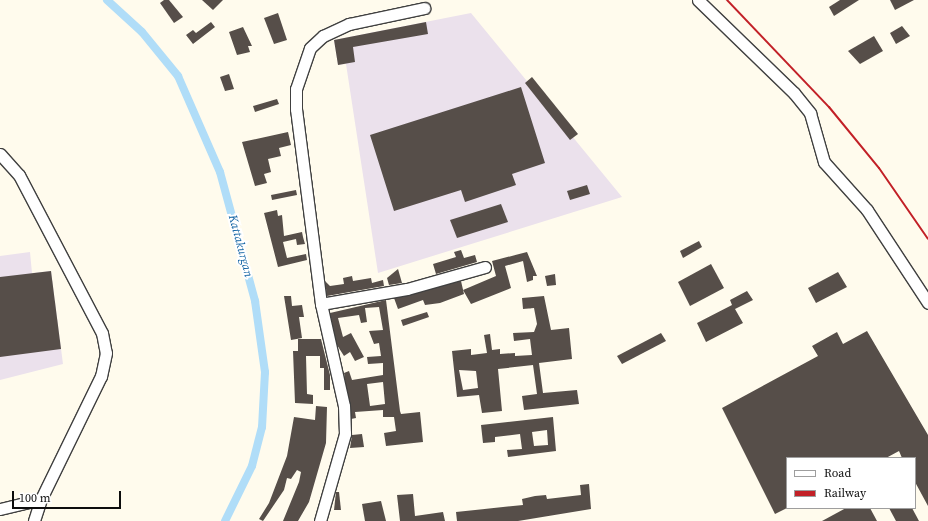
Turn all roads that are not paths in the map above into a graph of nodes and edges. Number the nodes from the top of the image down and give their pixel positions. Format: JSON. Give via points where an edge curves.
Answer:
{"nodes":[{"id":1,"x":698,"y":0,"type":"edge"},
{"id":2,"x":424,"y":8,"type":"dead end"},
{"id":3,"x":0,"y":154,"type":"edge"},
{"id":4,"x":485,"y":267,"type":"dead end"},
{"id":5,"x":928,"y":303,"type":"edge"},
{"id":6,"x":322,"y":304,"type":"junction"},
{"id":7,"x":41,"y":498,"type":"junction"},
{"id":8,"x":0,"y":509,"type":"edge"},
{"id":9,"x":34,"y":521,"type":"edge"},
{"id":10,"x":320,"y":521,"type":"edge"}],
"edges":[{"from":1,"to":5,"type":"street","via":[[794,93],[810,113],[824,162],[868,210]]},
{"from":2,"to":6,"type":"street","via":[[349,24],[323,36],[310,48],[296,88],[296,110]]},
{"from":3,"to":7,"type":"street","via":[[23,182],[102,333],[106,353],[101,376]]},
{"from":4,"to":6,"type":"street","via":[[407,289]]},
{"from":6,"to":10,"type":"street","via":[[344,406],[345,434]]},
{"from":7,"to":8,"type":"street"},
{"from":7,"to":9,"type":"street"}]}
